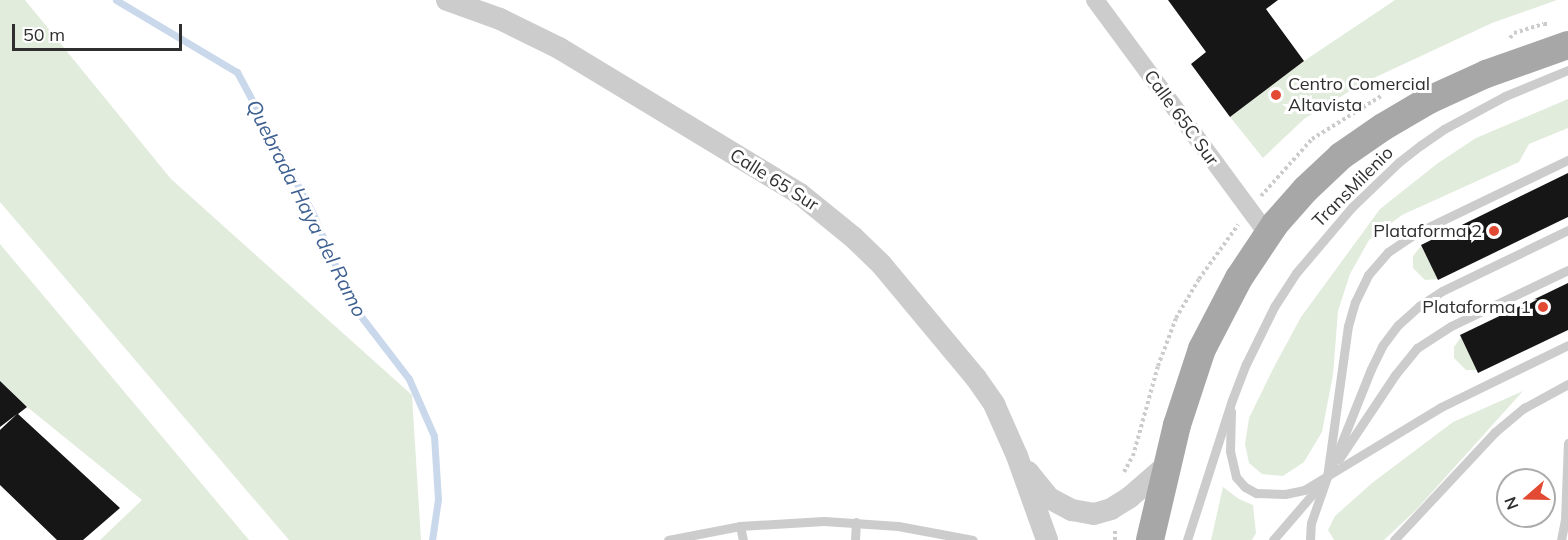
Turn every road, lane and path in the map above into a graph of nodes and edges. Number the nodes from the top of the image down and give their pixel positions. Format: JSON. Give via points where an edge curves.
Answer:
{"nodes":[{"id":1,"x":447,"y":0,"type":"edge"},
{"id":2,"x":1095,"y":0,"type":"edge"},
{"id":3,"x":1568,"y":45,"type":"edge"},
{"id":4,"x":1568,"y":70,"type":"edge"},
{"id":5,"x":1568,"y":159,"type":"edge"},
{"id":6,"x":1568,"y":230,"type":"edge"},
{"id":7,"x":1268,"y":236,"type":"junction"},
{"id":8,"x":1222,"y":246,"type":"dead end"},
{"id":9,"x":1568,"y":270,"type":"edge"},
{"id":10,"x":1568,"y":345,"type":"edge"},
{"id":11,"x":1568,"y":384,"type":"edge"},
{"id":12,"x":1232,"y":400,"type":"junction"},
{"id":13,"x":1568,"y":443,"type":"edge"},
{"id":14,"x":1017,"y":456,"type":"junction"},
{"id":15,"x":1168,"y":464,"type":"junction"},
{"id":16,"x":1122,"y":476,"type":"dead end"},
{"id":17,"x":1328,"y":477,"type":"junction"},
{"id":18,"x":856,"y":522,"type":"junction"},
{"id":19,"x":740,"y":526,"type":"junction"},
{"id":20,"x":1115,"y":528,"type":"dead end"},
{"id":21,"x":668,"y":540,"type":"edge"},
{"id":22,"x":743,"y":540,"type":"edge"},
{"id":23,"x":855,"y":540,"type":"edge"},
{"id":24,"x":972,"y":540,"type":"edge"},
{"id":25,"x":1047,"y":540,"type":"edge"},
{"id":26,"x":1115,"y":540,"type":"edge"},
{"id":27,"x":1150,"y":540,"type":"edge"},
{"id":28,"x":1187,"y":540,"type":"edge"},
{"id":29,"x":1273,"y":540,"type":"edge"},
{"id":30,"x":1310,"y":540,"type":"edge"},
{"id":31,"x":1395,"y":540,"type":"edge"},
{"id":32,"x":1561,"y":540,"type":"edge"}],
"edges":[{"from":1,"to":14,"type":"street","name":"Calle 65 Sur","via":[[500,19],[559,48],[825,212],[881,264],[976,378]]},
{"from":2,"to":7,"type":"street","name":"Calle 65C Sur"},
{"from":3,"to":7,"type":"main road","via":[[1486,74],[1383,127],[1306,189]]},
{"from":4,"to":12,"type":"lane","name":"TransMilenio","via":[[1505,96],[1444,129],[1375,183],[1296,273],[1259,335]]},
{"from":5,"to":17,"type":"lane","name":"TransMilenio","via":[[1416,233],[1388,252],[1368,275],[1348,326]]},
{"from":6,"to":17,"type":"lane","name":"TransMilenio","via":[[1442,291],[1398,325],[1371,369]]},
{"from":7,"to":15,"type":"main road","via":[[1239,278],[1202,349],[1176,425]]},
{"from":8,"to":16,"type":"path","via":[[1176,318],[1133,456]]},
{"from":9,"to":17,"type":"lane","name":"TransMilenio","via":[[1451,326],[1417,348]]},
{"from":10,"to":17,"type":"lane","name":"TransMilenio","via":[[1441,407]]},
{"from":11,"to":31,"type":"lane","via":[[1524,408],[1495,432]]},
{"from":12,"to":17,"type":"lane","name":"TransMilenio","via":[[1232,467],[1245,488],[1271,496],[1285,495]]},
{"from":12,"to":28,"type":"lane","name":"TransMilenio"},
{"from":13,"to":32,"type":"lane"},
{"from":14,"to":15,"type":"street","name":"Calle 65 Sur","via":[[1049,498],[1072,510],[1094,514],[1130,497]]},
{"from":14,"to":25,"type":"street","name":"Calle 65 Sur"},
{"from":15,"to":27,"type":"main road"},
{"from":17,"to":29,"type":"lane","name":"TransMilenio"},
{"from":17,"to":30,"type":"lane","name":"TransMilenio","via":[[1311,523]]},
{"from":18,"to":19,"type":"lane","via":[[796,521]]},
{"from":18,"to":23,"type":"lane"},
{"from":18,"to":24,"type":"lane"},
{"from":19,"to":21,"type":"lane"},
{"from":19,"to":22,"type":"lane"},
{"from":20,"to":26,"type":"path"}]}
